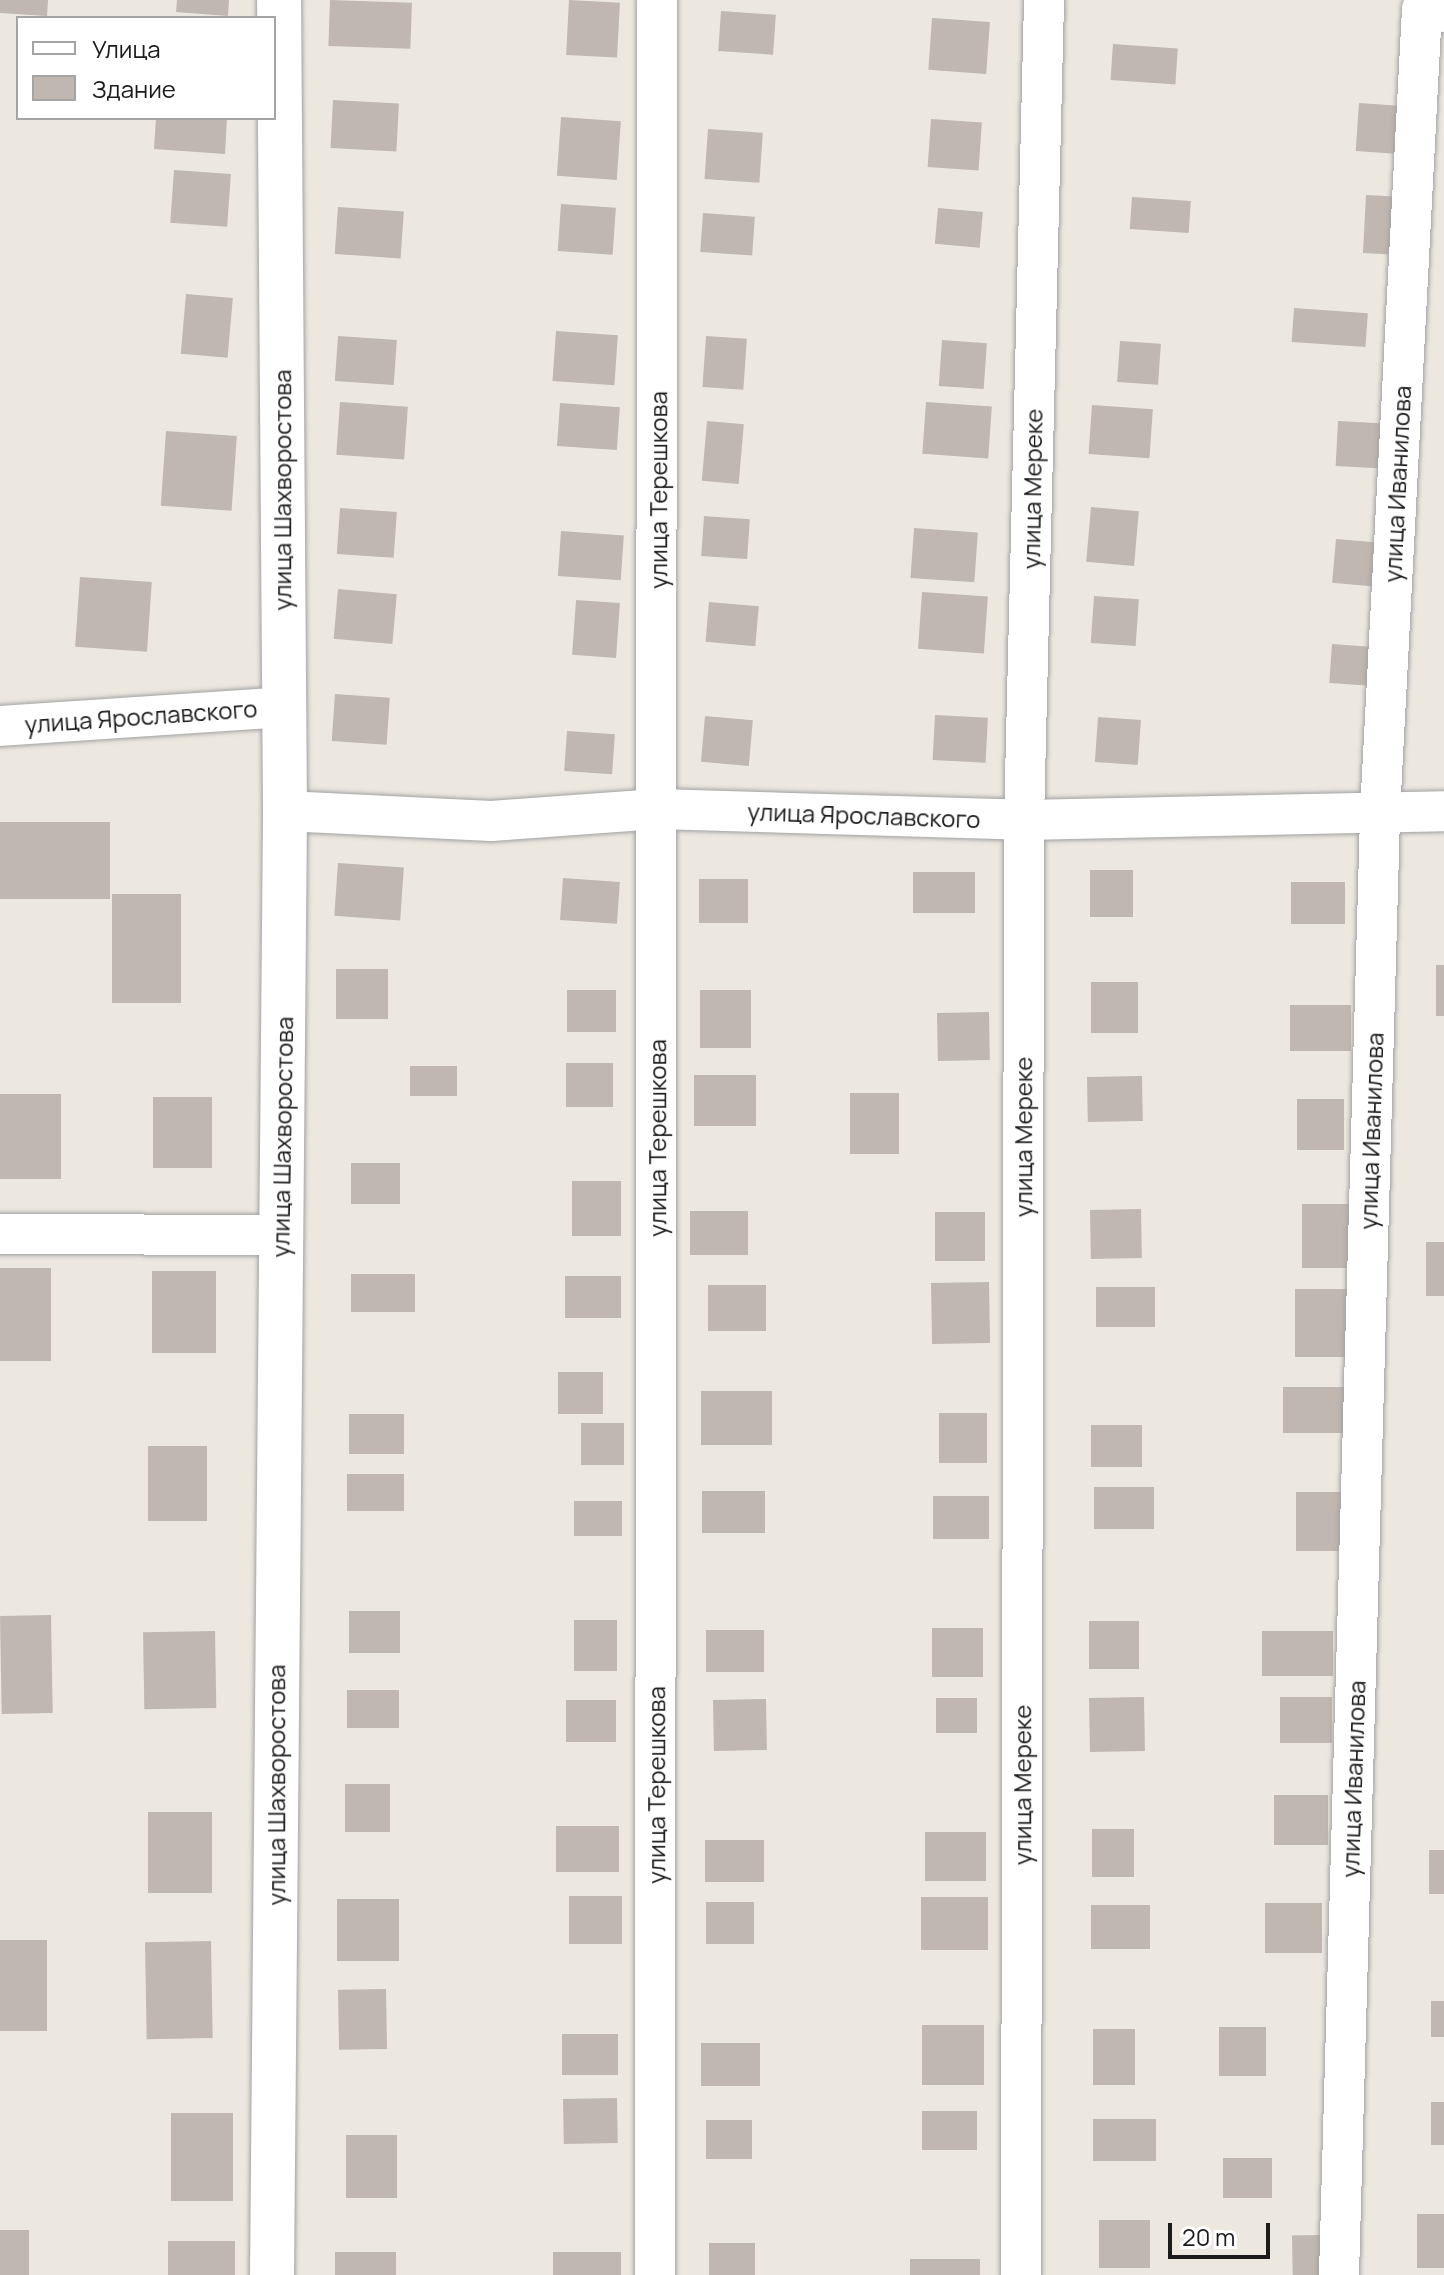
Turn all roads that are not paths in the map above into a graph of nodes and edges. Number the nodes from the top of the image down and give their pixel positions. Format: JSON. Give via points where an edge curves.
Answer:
{"nodes":[{"id":1,"x":279,"y":0,"type":"edge"},
{"id":2,"x":657,"y":0,"type":"edge"},
{"id":3,"x":1044,"y":0,"type":"edge"},
{"id":4,"x":1444,"y":12,"type":"edge"},
{"id":5,"x":283,"y":707,"type":"junction"},
{"id":6,"x":0,"y":726,"type":"edge"},
{"id":7,"x":658,"y":809,"type":"junction"},
{"id":8,"x":285,"y":811,"type":"junction"},
{"id":9,"x":1444,"y":811,"type":"edge"},
{"id":10,"x":1380,"y":813,"type":"junction"},
{"id":11,"x":1024,"y":820,"type":"junction"},
{"id":12,"x":0,"y":1234,"type":"edge"},
{"id":13,"x":280,"y":1235,"type":"junction"},
{"id":14,"x":272,"y":2275,"type":"edge"},
{"id":15,"x":655,"y":2275,"type":"edge"},
{"id":16,"x":1021,"y":2275,"type":"edge"},
{"id":17,"x":1339,"y":2275,"type":"edge"}],
"edges":[{"from":1,"to":5,"type":"street","name":"улица Шахворостова"},
{"from":2,"to":7,"type":"street","name":"улица Терешкова"},
{"from":3,"to":11,"type":"street","name":"улица Мереке"},
{"from":4,"to":10,"type":"street","name":"улица Иванилова","via":[[1422,10]]},
{"from":5,"to":6,"type":"street","name":"улица Ярославского"},
{"from":5,"to":8,"type":"street","name":"улица Шахворостова"},
{"from":7,"to":8,"type":"street","name":"улица Ярославского","via":[[491,821]]},
{"from":7,"to":11,"type":"street","name":"улица Ярославского"},
{"from":7,"to":15,"type":"street","name":"улица Терешкова"},
{"from":8,"to":13,"type":"street","name":"улица Шахворостова"},
{"from":9,"to":10,"type":"street","name":"улица Ярославского"},
{"from":10,"to":11,"type":"street","name":"улица Ярославского"},
{"from":10,"to":17,"type":"street","name":"улица Иванилова"},
{"from":11,"to":16,"type":"street","name":"улица Мереке"},
{"from":12,"to":13,"type":"street"},
{"from":13,"to":14,"type":"street","name":"улица Шахворостова"}]}
